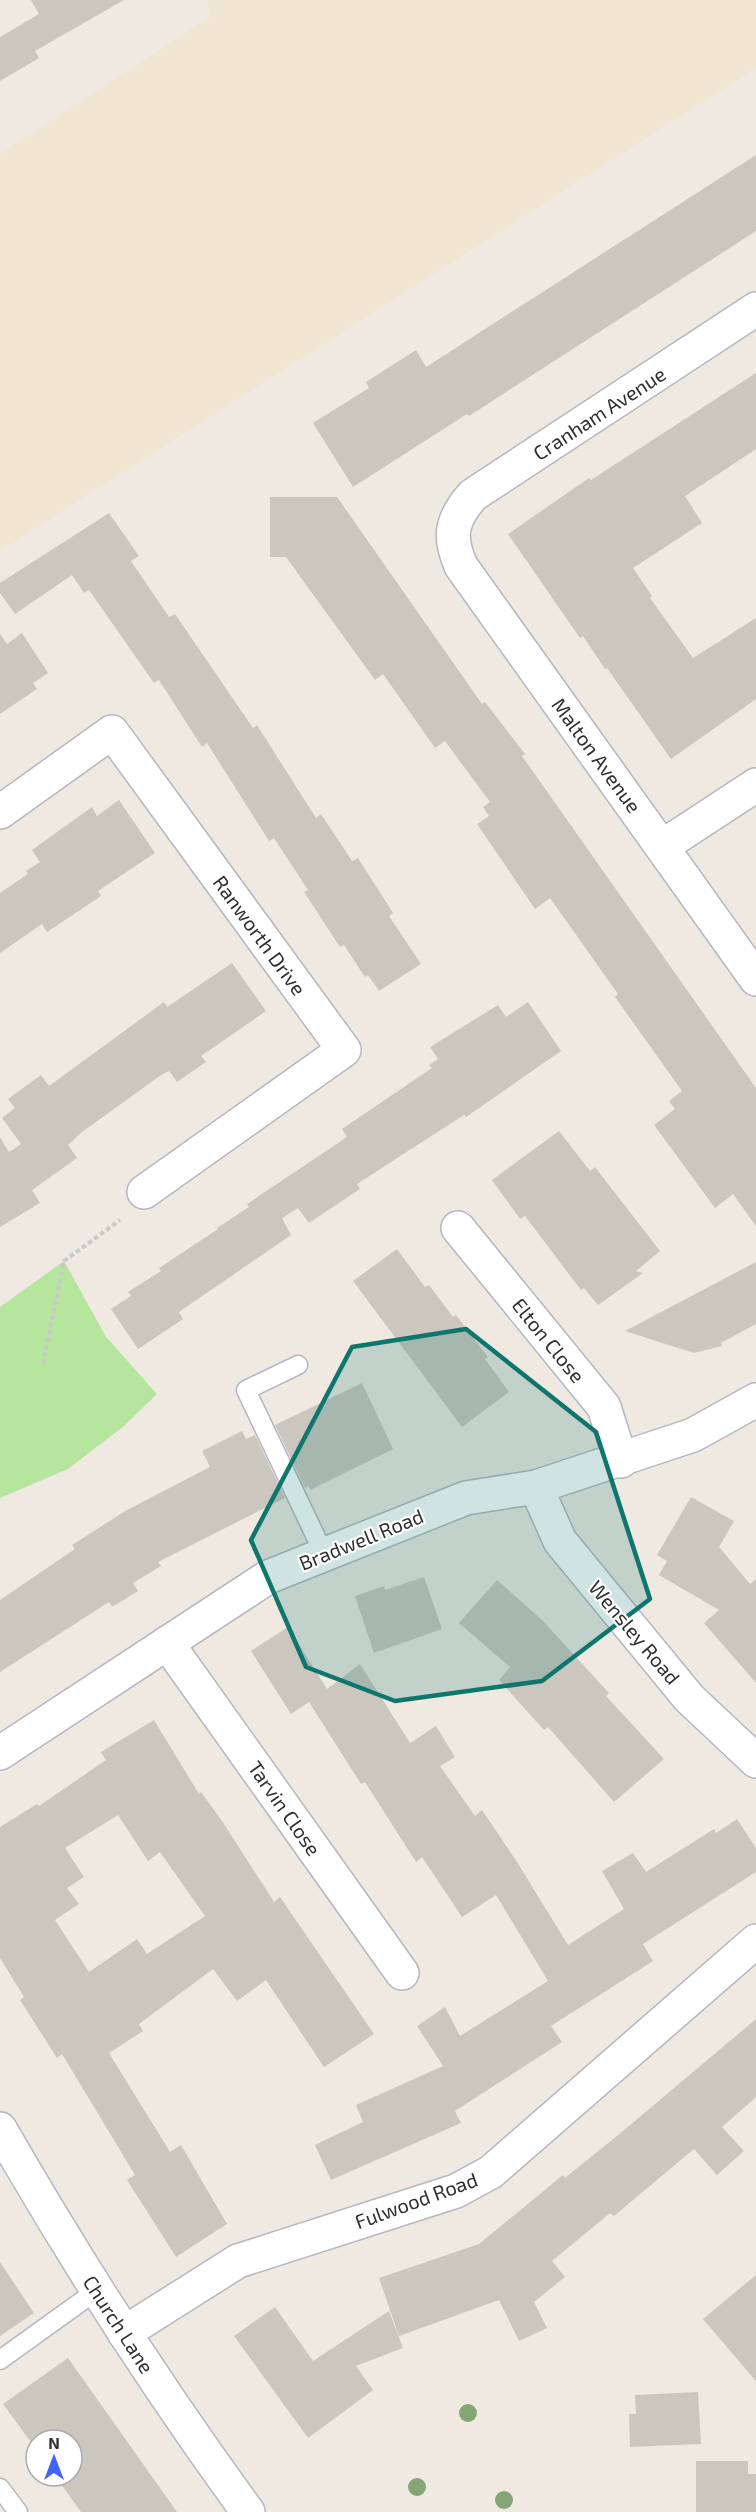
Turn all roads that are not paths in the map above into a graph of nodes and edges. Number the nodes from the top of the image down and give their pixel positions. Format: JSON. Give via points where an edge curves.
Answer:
{"nodes":[{"id":1,"x":756,"y":309,"type":"edge"},
{"id":2,"x":453,"y":527,"type":"joint"},
{"id":3,"x":756,"y":785,"type":"edge"},
{"id":4,"x":0,"y":812,"type":"edge"},
{"id":5,"x":663,"y":846,"type":"junction"},
{"id":6,"x":756,"y":979,"type":"edge"},
{"id":7,"x":144,"y":1192,"type":"road end"},
{"id":8,"x":458,"y":1228,"type":"dead end"},
{"id":9,"x":298,"y":1365,"type":"dead end"},
{"id":10,"x":756,"y":1400,"type":"edge"},
{"id":11,"x":621,"y":1461,"type":"junction"},
{"id":12,"x":536,"y":1487,"type":"junction"},
{"id":13,"x":324,"y":1554,"type":"junction"},
{"id":14,"x":167,"y":1643,"type":"junction"},
{"id":15,"x":0,"y":1753,"type":"edge"},
{"id":16,"x":756,"y":1761,"type":"edge"},
{"id":17,"x":756,"y":1941,"type":"edge"},
{"id":18,"x":402,"y":1973,"type":"dead end"},
{"id":19,"x":0,"y":2129,"type":"edge"},
{"id":20,"x":96,"y":2291,"type":"junction"},
{"id":21,"x":124,"y":2333,"type":"junction"},
{"id":22,"x":0,"y":2360,"type":"edge"},
{"id":23,"x":0,"y":2488,"type":"edge"},
{"id":24,"x":246,"y":2510,"type":"edge"},
{"id":25,"x":18,"y":2512,"type":"edge"}],
"edges":[{"from":1,"to":2,"type":"street","name":"Cranham Avenue","via":[[473,495],[460,510]]},
{"from":2,"to":5,"type":"street","name":"Malton Avenue","via":[[453,547],[461,566]]},
{"from":3,"to":5,"type":"street"},
{"from":4,"to":7,"type":"street","name":"Ranworth Drive","via":[[112,732],[344,1050]]},
{"from":5,"to":6,"type":"street","name":"Malton Avenue"},
{"from":8,"to":11,"type":"street","name":"Elton Close","via":[[604,1407]]},
{"from":9,"to":13,"type":"lane","via":[[246,1390]]},
{"from":10,"to":11,"type":"street","name":"Bradwell Road","via":[[693,1435]]},
{"from":11,"to":12,"type":"street","name":"Bradwell Road"},
{"from":12,"to":13,"type":"street","name":"Bradwell Road","via":[[466,1498]]},
{"from":12,"to":16,"type":"street","name":"Wensley Road","via":[[560,1541],[689,1698]]},
{"from":13,"to":14,"type":"street","name":"Bradwell Road","via":[[268,1576]]},
{"from":14,"to":15,"type":"street","name":"Bradwell Road"},
{"from":14,"to":18,"type":"street","name":"Tarvin Close"},
{"from":17,"to":21,"type":"street","name":"Fulwood Road","via":[[491,2172],[456,2191],[238,2261]]},
{"from":19,"to":20,"type":"street","name":"Church Lane"},
{"from":20,"to":21,"type":"street","name":"Church Lane"},
{"from":20,"to":22,"type":"lane"},
{"from":21,"to":24,"type":"street","name":"Church Lane"},
{"from":23,"to":25,"type":"lane"}]}
